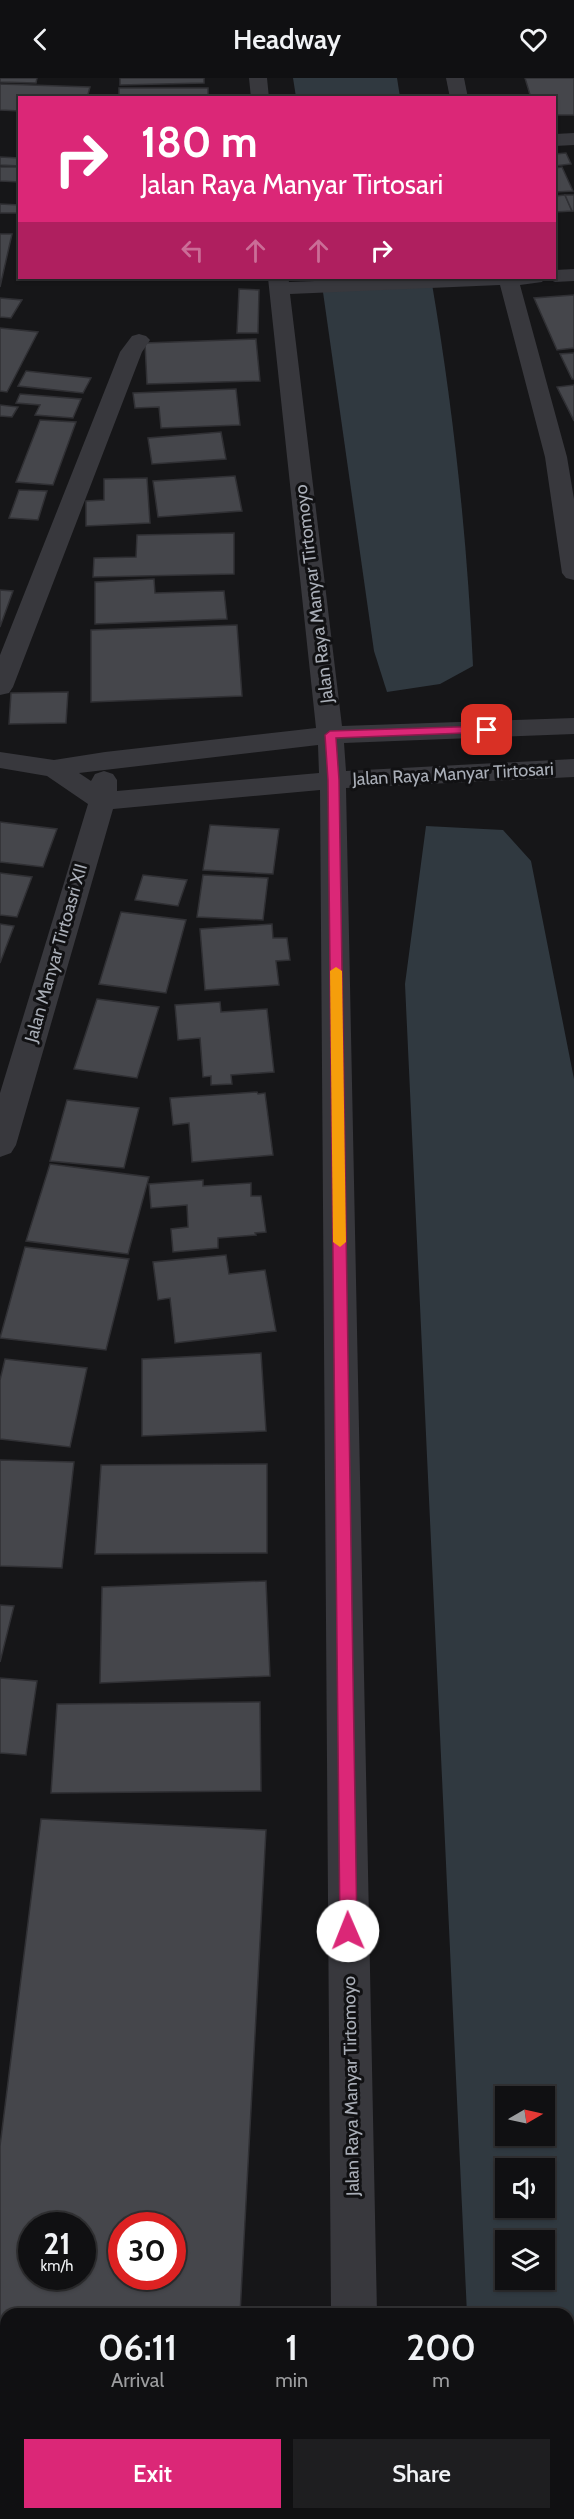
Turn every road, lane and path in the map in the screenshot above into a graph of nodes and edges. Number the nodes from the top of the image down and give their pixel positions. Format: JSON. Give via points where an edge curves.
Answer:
{"nodes":[{"id":1,"x":258,"y":78,"type":"edge"},
{"id":2,"x":455,"y":78,"type":"edge"},
{"id":3,"x":260,"y":96,"type":"edge"},
{"id":4,"x":459,"y":96,"type":"edge"},
{"id":5,"x":574,"y":139,"type":"edge"},
{"id":6,"x":556,"y":140,"type":"edge"},
{"id":7,"x":574,"y":275,"type":"edge"},
{"id":8,"x":556,"y":276,"type":"edge"},
{"id":9,"x":490,"y":279,"type":"edge"},
{"id":10,"x":508,"y":279,"type":"edge"},
{"id":11,"x":279,"y":283,"type":"edge"},
{"id":12,"x":139,"y":340,"type":"dead end"},
{"id":13,"x":565,"y":457,"type":"edge"},
{"id":14,"x":574,"y":573,"type":"edge"},
{"id":15,"x":0,"y":687,"type":"edge"},
{"id":16,"x":574,"y":726,"type":"edge"},
{"id":17,"x":330,"y":735,"type":"junction"},
{"id":18,"x":0,"y":760,"type":"edge"},
{"id":19,"x":105,"y":760,"type":"junction"},
{"id":20,"x":574,"y":768,"type":"edge"},
{"id":21,"x":54,"y":769,"type":"junction"},
{"id":22,"x":333,"y":780,"type":"junction"},
{"id":23,"x":103,"y":801,"type":"junction"},
{"id":24,"x":0,"y":1145,"type":"edge"},
{"id":25,"x":354,"y":2308,"type":"edge"}],
"edges":[{"from":1,"to":3,"type":"street"},
{"from":2,"to":4,"type":"street"},
{"from":5,"to":6,"type":"street"},
{"from":7,"to":8,"type":"street"},
{"from":9,"to":11,"type":"street","via":[[317,287]]},
{"from":10,"to":13,"type":"street"},
{"from":11,"to":17,"type":"street","name":"Jalan Raya Manyar Tirtomoyo"},
{"from":12,"to":15,"type":"street"},
{"from":13,"to":14,"type":"street"},
{"from":16,"to":17,"type":"street"},
{"from":17,"to":19,"type":"street"},
{"from":17,"to":22,"type":"street","name":"Jalan Raya Manyar Tirtomoyo"},
{"from":18,"to":21,"type":"street"},
{"from":19,"to":21,"type":"street"},
{"from":19,"to":23,"type":"street","name":"Jalan Manyar Tirtoasri XII"},
{"from":20,"to":22,"type":"street","name":"Jalan Raya Manyar Tirtosari"},
{"from":21,"to":23,"type":"street"},
{"from":22,"to":23,"type":"street","name":"Jalan Raya Manyar Tirtosari"},
{"from":22,"to":25,"type":"street","name":"Jalan Raya Manyar Tirtomoyo"},
{"from":23,"to":24,"type":"street","name":"Jalan Manyar Tirtoasri XII"}]}
